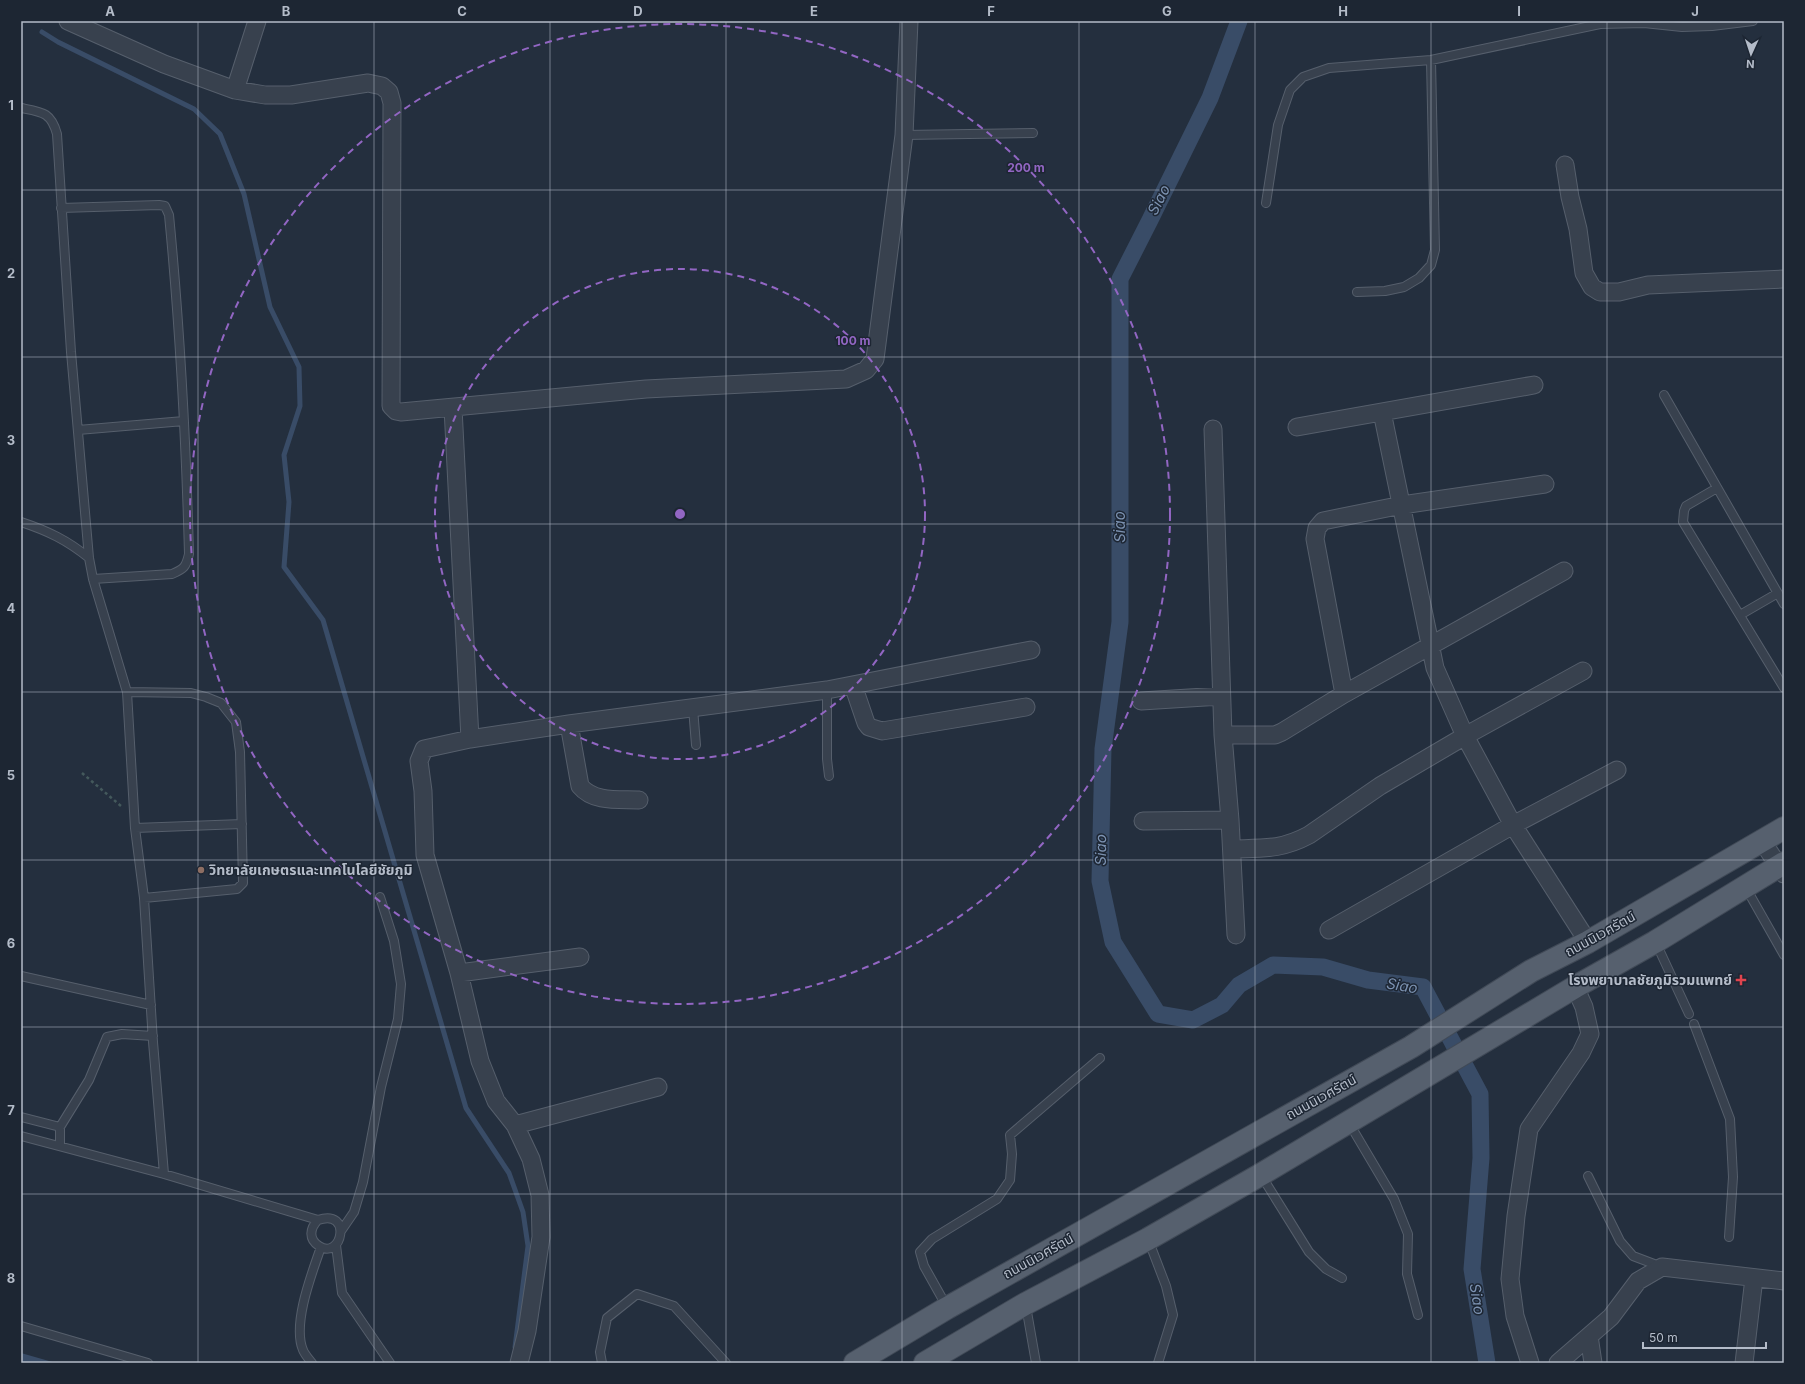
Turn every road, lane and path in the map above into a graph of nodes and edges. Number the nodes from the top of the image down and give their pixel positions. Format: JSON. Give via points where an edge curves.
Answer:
{"nodes":[{"id":1,"x":68,"y":21,"type":"edge"},
{"id":2,"x":257,"y":21,"type":"edge"},
{"id":3,"x":909,"y":21,"type":"edge"},
{"id":4,"x":1753,"y":21,"type":"edge"},
{"id":5,"x":1431,"y":60,"type":"junction"},
{"id":6,"x":235,"y":90,"type":"junction"},
{"id":7,"x":21,"y":108,"type":"edge"},
{"id":8,"x":1033,"y":133,"type":"dead end"},
{"id":9,"x":904,"y":136,"type":"junction"},
{"id":10,"x":1565,"y":165,"type":"dead end"},
{"id":11,"x":1266,"y":203,"type":"dead end"},
{"id":12,"x":61,"y":208,"type":"junction"},
{"id":13,"x":1784,"y":279,"type":"edge"},
{"id":14,"x":1357,"y":292,"type":"dead end"},
{"id":15,"x":1534,"y":385,"type":"dead end"},
{"id":16,"x":1664,"y":395,"type":"dead end"},
{"id":17,"x":453,"y":408,"type":"junction"},
{"id":18,"x":1382,"y":412,"type":"junction"},
{"id":19,"x":184,"y":421,"type":"junction"},
{"id":20,"x":1297,"y":427,"type":"dead end"},
{"id":21,"x":1214,"y":429,"type":"dead end"},
{"id":22,"x":78,"y":430,"type":"junction"},
{"id":23,"x":1545,"y":484,"type":"dead end"},
{"id":24,"x":1717,"y":488,"type":"junction"},
{"id":25,"x":1402,"y":505,"type":"junction"},
{"id":26,"x":21,"y":522,"type":"edge"},
{"id":27,"x":89,"y":558,"type":"junction"},
{"id":28,"x":1564,"y":571,"type":"dead end"},
{"id":29,"x":94,"y":579,"type":"junction"},
{"id":30,"x":1778,"y":593,"type":"junction"},
{"id":31,"x":1784,"y":604,"type":"edge"},
{"id":32,"x":1740,"y":615,"type":"junction"},
{"id":33,"x":1429,"y":646,"type":"junction"},
{"id":34,"x":1031,"y":650,"type":"dead end"},
{"id":35,"x":1583,"y":671,"type":"dead end"},
{"id":36,"x":853,"y":685,"type":"junction"},
{"id":37,"x":1784,"y":688,"type":"edge"},
{"id":38,"x":827,"y":690,"type":"junction"},
{"id":39,"x":127,"y":692,"type":"junction"},
{"id":40,"x":1344,"y":694,"type":"junction"},
{"id":41,"x":1221,"y":696,"type":"junction"},
{"id":42,"x":1141,"y":701,"type":"dead end"},
{"id":43,"x":1026,"y":706,"type":"dead end"},
{"id":44,"x":693,"y":708,"type":"junction"},
{"id":45,"x":569,"y":724,"type":"junction"},
{"id":46,"x":1223,"y":734,"type":"junction"},
{"id":47,"x":1466,"y":736,"type":"junction"},
{"id":48,"x":470,"y":739,"type":"junction"},
{"id":49,"x":696,"y":745,"type":"dead end"},
{"id":50,"x":1617,"y":770,"type":"dead end"},
{"id":51,"x":82,"y":773,"type":"dead end"},
{"id":52,"x":829,"y":776,"type":"dead end"},
{"id":53,"x":639,"y":800,"type":"dead end"},
{"id":54,"x":134,"y":816,"type":"junction"},
{"id":55,"x":1230,"y":820,"type":"junction"},
{"id":56,"x":1143,"y":821,"type":"dead end"},
{"id":57,"x":242,"y":824,"type":"junction"},
{"id":58,"x":1513,"y":825,"type":"junction"},
{"id":59,"x":135,"y":828,"type":"junction"},
{"id":60,"x":1784,"y":828,"type":"edge"},
{"id":61,"x":1762,"y":840,"type":"junction"},
{"id":62,"x":1232,"y":849,"type":"junction"},
{"id":63,"x":1782,"y":868,"type":"edge"},
{"id":64,"x":1746,"y":887,"type":"junction"},
{"id":65,"x":380,"y":897,"type":"dead end"},
{"id":66,"x":144,"y":898,"type":"junction"},
{"id":67,"x":1329,"y":930,"type":"dead end"},
{"id":68,"x":1236,"y":935,"type":"dead end"},
{"id":69,"x":1588,"y":942,"type":"junction"},
{"id":70,"x":1655,"y":942,"type":"junction"},
{"id":71,"x":1784,"y":955,"type":"edge"},
{"id":72,"x":580,"y":957,"type":"dead end"},
{"id":73,"x":458,"y":973,"type":"junction"},
{"id":74,"x":21,"y":976,"type":"edge"},
{"id":75,"x":1576,"y":987,"type":"junction"},
{"id":76,"x":151,"y":1005,"type":"junction"},
{"id":77,"x":1689,"y":1014,"type":"dead end"},
{"id":78,"x":1694,"y":1024,"type":"dead end"},
{"id":79,"x":153,"y":1036,"type":"junction"},
{"id":80,"x":1100,"y":1058,"type":"dead end"},
{"id":81,"x":658,"y":1087,"type":"dead end"},
{"id":82,"x":21,"y":1117,"type":"edge"},
{"id":83,"x":1349,"y":1123,"type":"junction"},
{"id":84,"x":515,"y":1125,"type":"junction"},
{"id":85,"x":60,"y":1127,"type":"junction"},
{"id":86,"x":21,"y":1136,"type":"edge"},
{"id":87,"x":60,"y":1146,"type":"junction"},
{"id":88,"x":164,"y":1174,"type":"junction"},
{"id":89,"x":1260,"y":1175,"type":"junction"},
{"id":90,"x":1588,"y":1176,"type":"dead end"},
{"id":91,"x":318,"y":1220,"type":"junction"},
{"id":92,"x":341,"y":1231,"type":"junction"},
{"id":93,"x":1729,"y":1237,"type":"dead end"},
{"id":94,"x":1148,"y":1238,"type":"junction"},
{"id":95,"x":336,"y":1245,"type":"junction"},
{"id":96,"x":321,"y":1247,"type":"junction"},
{"id":97,"x":1662,"y":1267,"type":"junction"},
{"id":98,"x":1342,"y":1278,"type":"dead end"},
{"id":99,"x":1754,"y":1278,"type":"junction"},
{"id":100,"x":1784,"y":1281,"type":"edge"},
{"id":101,"x":1025,"y":1304,"type":"junction"},
{"id":102,"x":947,"y":1308,"type":"junction"},
{"id":103,"x":1418,"y":1315,"type":"dead end"},
{"id":104,"x":21,"y":1326,"type":"edge"},
{"id":105,"x":1589,"y":1336,"type":"junction"},
{"id":106,"x":148,"y":1363,"type":"edge"},
{"id":107,"x":312,"y":1363,"type":"edge"},
{"id":108,"x":390,"y":1363,"type":"edge"},
{"id":109,"x":519,"y":1363,"type":"edge"},
{"id":110,"x":602,"y":1363,"type":"edge"},
{"id":111,"x":726,"y":1363,"type":"edge"},
{"id":112,"x":855,"y":1363,"type":"edge"},
{"id":113,"x":925,"y":1363,"type":"edge"},
{"id":114,"x":1036,"y":1363,"type":"edge"},
{"id":115,"x":1158,"y":1363,"type":"edge"},
{"id":116,"x":1530,"y":1363,"type":"edge"},
{"id":117,"x":1558,"y":1363,"type":"edge"},
{"id":118,"x":1593,"y":1363,"type":"edge"},
{"id":119,"x":1744,"y":1363,"type":"edge"}],
"edges":[{"from":1,"to":6,"type":"street","via":[[158,62]]},
{"from":2,"to":6,"type":"street"},
{"from":3,"to":9,"type":"street"},
{"from":4,"to":5,"type":"lane","via":[[1682,27],[1644,23],[1600,24]]},
{"from":5,"to":11,"type":"lane","via":[[1329,68],[1303,77],[1290,90],[1278,125]]},
{"from":5,"to":14,"type":"lane","via":[[1435,250],[1431,265],[1419,278],[1404,287]]},
{"from":6,"to":17,"type":"street","via":[[265,95],[291,95],[368,83],[382,86],[389,92],[392,103],[391,406],[401,412]]},
{"from":7,"to":12,"type":"lane","via":[[41,112],[50,117],[54,125],[57,134]]},
{"from":8,"to":9,"type":"lane"},
{"from":9,"to":17,"type":"street","via":[[875,359],[866,370],[846,379],[646,389]]},
{"from":10,"to":13,"type":"street","via":[[1584,273],[1592,287],[1600,292],[1619,292],[1648,285]]},
{"from":12,"to":19,"type":"lane","via":[[165,206],[169,215],[177,299]]},
{"from":12,"to":22,"type":"lane"},
{"from":15,"to":18,"type":"street"},
{"from":16,"to":24,"type":"lane"},
{"from":17,"to":48,"type":"street"},
{"from":18,"to":20,"type":"street"},
{"from":18,"to":25,"type":"street"},
{"from":19,"to":22,"type":"lane"},
{"from":19,"to":29,"type":"lane","via":[[189,554],[187,564],[172,574]]},
{"from":21,"to":41,"type":"street"},
{"from":22,"to":27,"type":"lane"},
{"from":23,"to":25,"type":"street"},
{"from":24,"to":30,"type":"lane"},
{"from":24,"to":32,"type":"lane","via":[[1686,506],[1683,522]]},
{"from":25,"to":33,"type":"street"},
{"from":25,"to":40,"type":"street","via":[[1337,517],[1323,521],[1318,528],[1315,539]]},
{"from":26,"to":27,"type":"lane","via":[[48,531],[73,545]]},
{"from":27,"to":29,"type":"lane"},
{"from":28,"to":33,"type":"street"},
{"from":29,"to":39,"type":"lane"},
{"from":30,"to":31,"type":"lane"},
{"from":30,"to":32,"type":"lane"},
{"from":32,"to":37,"type":"lane"},
{"from":33,"to":40,"type":"street"},
{"from":33,"to":47,"type":"street","via":[[1440,680]]},
{"from":34,"to":36,"type":"street"},
{"from":35,"to":47,"type":"street"},
{"from":36,"to":38,"type":"street"},
{"from":36,"to":43,"type":"street","via":[[866,723],[869,727],[882,730]]},
{"from":38,"to":44,"type":"street"},
{"from":38,"to":52,"type":"lane"},
{"from":39,"to":54,"type":"lane"},
{"from":39,"to":57,"type":"lane","via":[[191,694],[221,703],[236,722],[240,752]]},
{"from":40,"to":46,"type":"street","via":[[1282,732]]},
{"from":41,"to":42,"type":"street"},
{"from":41,"to":46,"type":"street"},
{"from":44,"to":45,"type":"street"},
{"from":44,"to":49,"type":"lane"},
{"from":45,"to":48,"type":"street"},
{"from":45,"to":53,"type":"street","via":[[580,786],[586,793],[597,798]]},
{"from":46,"to":55,"type":"street"},
{"from":47,"to":58,"type":"street"},
{"from":47,"to":62,"type":"street","via":[[1380,786],[1298,841],[1275,848]]},
{"from":48,"to":73,"type":"street","via":[[424,750],[419,761],[425,856]]},
{"from":50,"to":58,"type":"street"},
{"from":51,"to":54,"type":"path"},
{"from":54,"to":59,"type":"lane"},
{"from":55,"to":56,"type":"street"},
{"from":55,"to":62,"type":"street"},
{"from":57,"to":59,"type":"lane"},
{"from":57,"to":66,"type":"lane","via":[[243,883],[238,889]]},
{"from":58,"to":67,"type":"street"},
{"from":58,"to":69,"type":"street"},
{"from":59,"to":66,"type":"lane"},
{"from":60,"to":61,"type":"main road","name":"ถนนนิเวศรัตน์"},
{"from":61,"to":63,"type":"street"},
{"from":61,"to":69,"type":"main road","name":"ถนนนิเวศรัตน์"},
{"from":62,"to":68,"type":"street"},
{"from":63,"to":64,"type":"main road"},
{"from":64,"to":70,"type":"main road"},
{"from":64,"to":71,"type":"lane"},
{"from":65,"to":92,"type":"lane","via":[[394,941],[401,984],[398,1019],[381,1087],[363,1182],[354,1212]]},
{"from":66,"to":76,"type":"lane"},
{"from":69,"to":102,"type":"main road","name":"ถนนนิเวศรัตน์","via":[[1531,970],[1410,1046]]},
{"from":70,"to":75,"type":"main road"},
{"from":70,"to":77,"type":"lane"},
{"from":72,"to":73,"type":"street"},
{"from":73,"to":84,"type":"street","via":[[480,1060],[496,1101]]},
{"from":74,"to":76,"type":"lane"},
{"from":75,"to":83,"type":"main road"},
{"from":75,"to":116,"type":"street","via":[[1590,1034],[1582,1053],[1528,1129],[1516,1216],[1510,1279],[1515,1316]]},
{"from":76,"to":79,"type":"lane"},
{"from":78,"to":93,"type":"lane","via":[[1730,1119],[1733,1177]]},
{"from":79,"to":85,"type":"lane","via":[[122,1034],[107,1037],[89,1080]]},
{"from":79,"to":88,"type":"lane"},
{"from":80,"to":102,"type":"lane","via":[[1010,1135],[1010,1180],[997,1199],[932,1239],[920,1252],[924,1266]]},
{"from":81,"to":84,"type":"street"},
{"from":82,"to":85,"type":"lane"},
{"from":83,"to":89,"type":"main road"},
{"from":83,"to":103,"type":"lane","via":[[1394,1199],[1408,1234],[1407,1274]]},
{"from":84,"to":109,"type":"street","via":[[531,1159],[540,1195],[541,1230],[527,1331]]},
{"from":85,"to":87,"type":"lane"},
{"from":86,"to":87,"type":"lane"},
{"from":87,"to":88,"type":"lane"},
{"from":88,"to":91,"type":"lane"},
{"from":89,"to":94,"type":"main road"},
{"from":89,"to":98,"type":"lane","via":[[1309,1252],[1326,1269]]},
{"from":90,"to":97,"type":"lane","via":[[1620,1241],[1633,1256]]},
{"from":91,"to":92,"type":"lane","via":[[326,1217],[333,1219],[339,1224]]},
{"from":91,"to":96,"type":"lane","via":[[312,1226],[311,1234],[314,1242]]},
{"from":92,"to":95,"type":"lane"},
{"from":94,"to":101,"type":"main road"},
{"from":94,"to":115,"type":"lane","via":[[1166,1286],[1173,1315]]},
{"from":95,"to":96,"type":"lane"},
{"from":95,"to":108,"type":"lane","via":[[342,1293]]},
{"from":96,"to":107,"type":"lane","via":[[307,1290],[299,1330],[303,1350]]},
{"from":97,"to":99,"type":"street"},
{"from":97,"to":105,"type":"street","via":[[1638,1281],[1610,1317]]},
{"from":99,"to":100,"type":"street"},
{"from":99,"to":119,"type":"street"},
{"from":101,"to":113,"type":"main road"},
{"from":101,"to":114,"type":"lane"},
{"from":102,"to":112,"type":"main road","name":"ถนนนิเวศรัตน์"},
{"from":104,"to":106,"type":"lane"},
{"from":105,"to":117,"type":"street"},
{"from":105,"to":118,"type":"street"},
{"from":110,"to":111,"type":"lane","via":[[600,1352],[607,1318],[638,1294],[674,1306]]}]}
